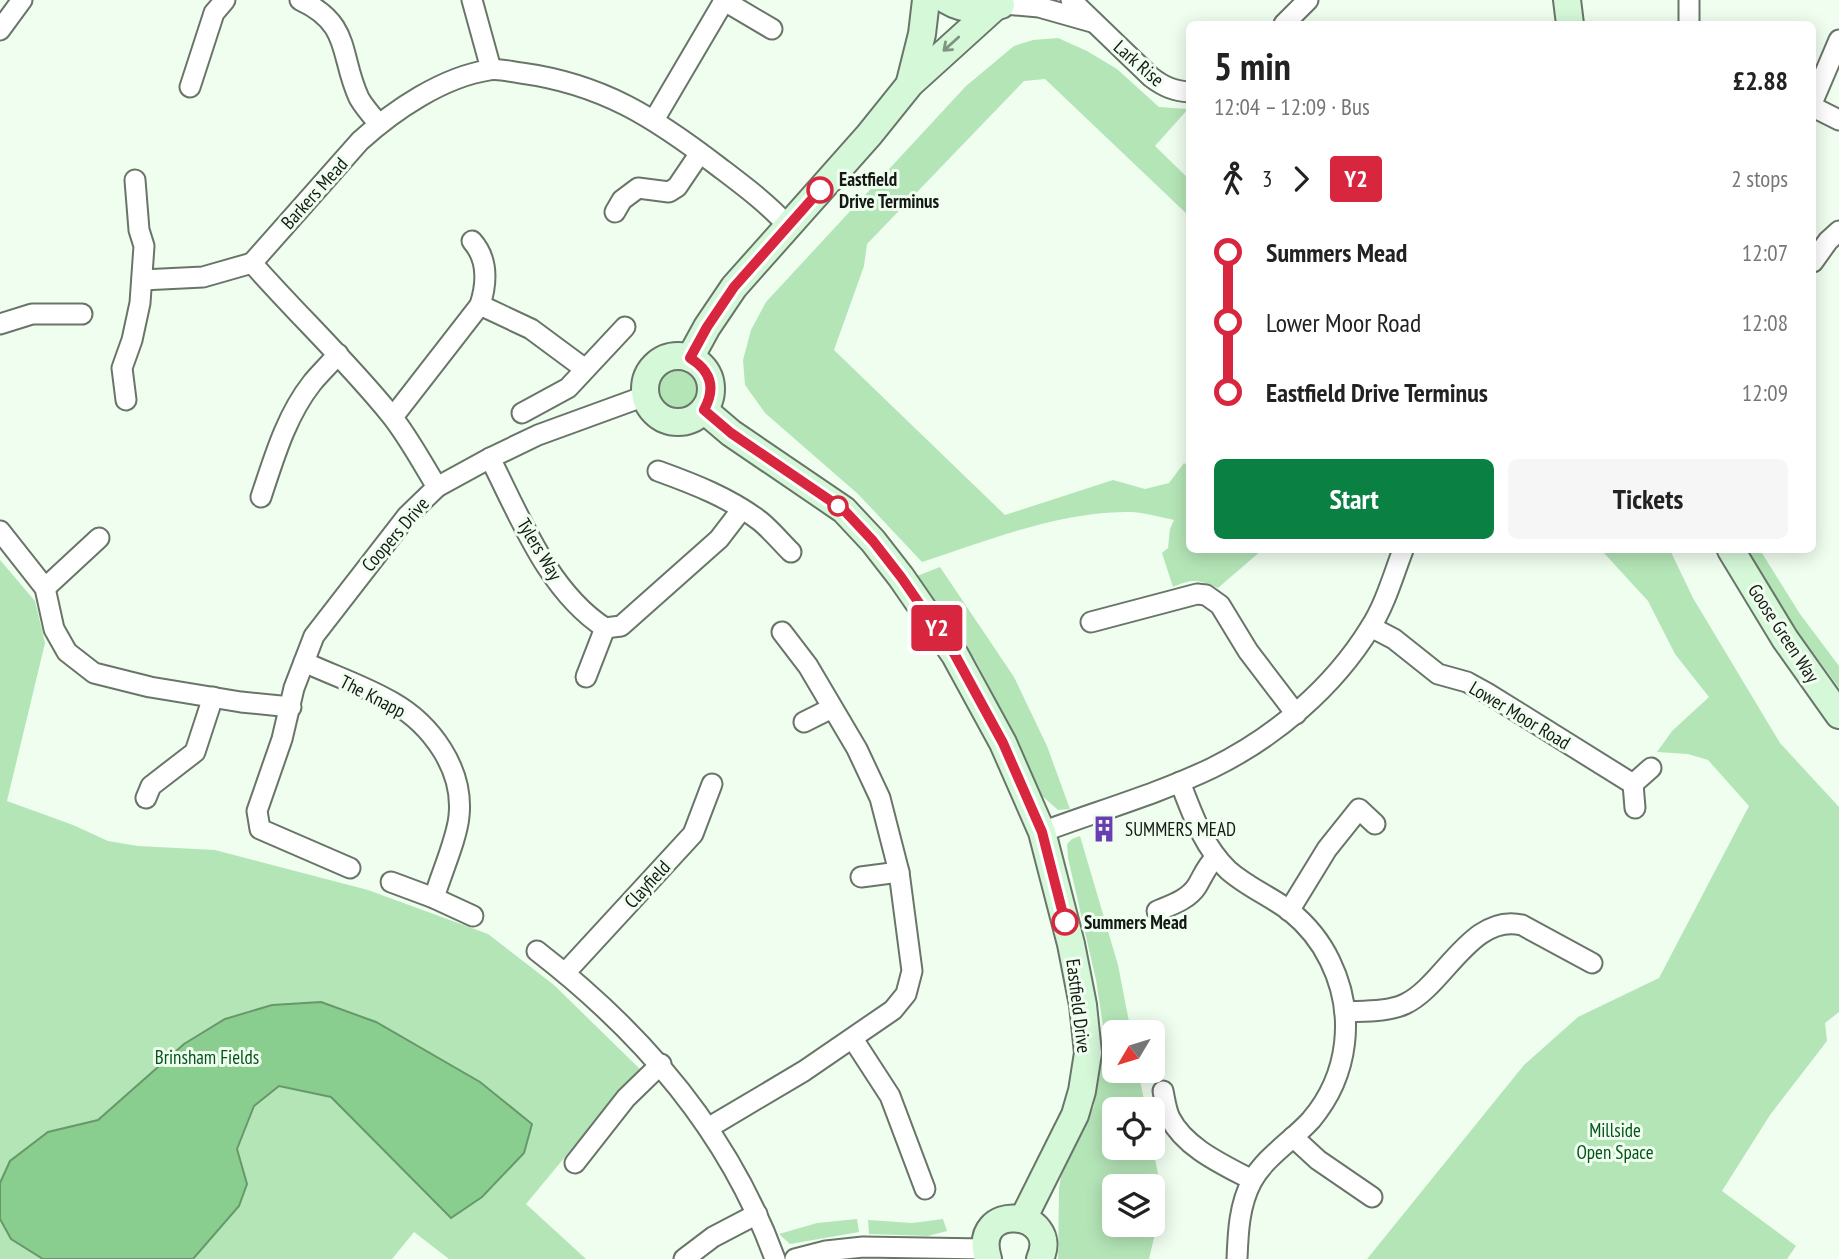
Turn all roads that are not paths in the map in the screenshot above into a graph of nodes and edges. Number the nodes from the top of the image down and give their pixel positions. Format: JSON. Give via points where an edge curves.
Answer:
{"nodes":[{"id":1,"x":22,"y":0,"type":"edge"},
{"id":2,"x":225,"y":0,"type":"edge"},
{"id":3,"x":300,"y":0,"type":"edge"},
{"id":4,"x":472,"y":0,"type":"edge"},
{"id":5,"x":724,"y":0,"type":"edge"},
{"id":6,"x":926,"y":0,"type":"edge"},
{"id":7,"x":946,"y":0,"type":"edge"},
{"id":8,"x":1071,"y":0,"type":"edge"},
{"id":9,"x":1307,"y":0,"type":"edge"},
{"id":10,"x":1567,"y":0,"type":"edge"},
{"id":11,"x":1689,"y":0,"type":"edge"},
{"id":12,"x":1003,"y":4,"type":"edge"},
{"id":13,"x":1287,"y":21,"type":"edge"},
{"id":14,"x":1570,"y":21,"type":"edge"},
{"id":15,"x":1689,"y":21,"type":"edge"},
{"id":16,"x":1093,"y":23,"type":"junction"},
{"id":17,"x":772,"y":29,"type":"dead end"},
{"id":18,"x":0,"y":30,"type":"edge"},
{"id":19,"x":1839,"y":40,"type":"edge"},
{"id":20,"x":491,"y":69,"type":"junction"},
{"id":21,"x":910,"y":84,"type":"junction"},
{"id":22,"x":190,"y":88,"type":"dead end"},
{"id":23,"x":1186,"y":91,"type":"edge"},
{"id":24,"x":1816,"y":94,"type":"edge"},
{"id":25,"x":1816,"y":108,"type":"edge"},
{"id":26,"x":654,"y":120,"type":"junction"},
{"id":27,"x":1839,"y":120,"type":"edge"},
{"id":28,"x":379,"y":124,"type":"junction"},
{"id":29,"x":700,"y":153,"type":"junction"},
{"id":30,"x":135,"y":180,"type":"dead end"},
{"id":31,"x":615,"y":212,"type":"dead end"},
{"id":32,"x":788,"y":226,"type":"junction"},
{"id":33,"x":1827,"y":236,"type":"edge"},
{"id":34,"x":472,"y":242,"type":"dead end"},
{"id":35,"x":1816,"y":256,"type":"edge"},
{"id":36,"x":251,"y":263,"type":"junction"},
{"id":37,"x":142,"y":280,"type":"junction"},
{"id":38,"x":480,"y":305,"type":"junction"},
{"id":39,"x":82,"y":314,"type":"dead end"},
{"id":40,"x":0,"y":324,"type":"edge"},
{"id":41,"x":625,"y":327,"type":"dead end"},
{"id":42,"x":338,"y":354,"type":"junction"},
{"id":43,"x":690,"y":358,"type":"junction"},
{"id":44,"x":585,"y":369,"type":"junction"},
{"id":45,"x":645,"y":396,"type":"junction"},
{"id":46,"x":127,"y":400,"type":"dead end"},
{"id":47,"x":704,"y":410,"type":"junction"},
{"id":48,"x":522,"y":413,"type":"dead end"},
{"id":49,"x":393,"y":416,"type":"junction"},
{"id":50,"x":490,"y":458,"type":"junction"},
{"id":51,"x":658,"y":471,"type":"dead end"},
{"id":52,"x":437,"y":487,"type":"junction"},
{"id":53,"x":261,"y":497,"type":"dead end"},
{"id":54,"x":742,"y":509,"type":"junction"},
{"id":55,"x":0,"y":531,"type":"edge"},
{"id":56,"x":99,"y":538,"type":"dead end"},
{"id":57,"x":791,"y":552,"type":"dead end"},
{"id":58,"x":1402,"y":553,"type":"edge"},
{"id":59,"x":1733,"y":553,"type":"edge"},
{"id":60,"x":45,"y":588,"type":"junction"},
{"id":61,"x":1091,"y":622,"type":"dead end"},
{"id":62,"x":1371,"y":627,"type":"junction"},
{"id":63,"x":605,"y":628,"type":"junction"},
{"id":64,"x":782,"y":632,"type":"dead end"},
{"id":65,"x":304,"y":662,"type":"junction"},
{"id":66,"x":586,"y":677,"type":"dead end"},
{"id":67,"x":213,"y":697,"type":"junction"},
{"id":68,"x":291,"y":707,"type":"junction"},
{"id":69,"x":832,"y":708,"type":"junction"},
{"id":70,"x":1296,"y":713,"type":"junction"},
{"id":71,"x":1839,"y":715,"type":"edge"},
{"id":72,"x":804,"y":722,"type":"dead end"},
{"id":73,"x":1651,"y":768,"type":"dead end"},
{"id":74,"x":1180,"y":782,"type":"junction"},
{"id":75,"x":712,"y":784,"type":"dead end"},
{"id":76,"x":1633,"y":784,"type":"junction"},
{"id":77,"x":146,"y":798,"type":"dead end"},
{"id":78,"x":1635,"y":807,"type":"dead end"},
{"id":79,"x":1376,"y":824,"type":"dead end"},
{"id":80,"x":1042,"y":832,"type":"junction"},
{"id":81,"x":1216,"y":857,"type":"junction"},
{"id":82,"x":350,"y":868,"type":"dead end"},
{"id":83,"x":899,"y":872,"type":"junction"},
{"id":84,"x":861,"y":877,"type":"dead end"},
{"id":85,"x":391,"y":882,"type":"dead end"},
{"id":86,"x":434,"y":898,"type":"junction"},
{"id":87,"x":1157,"y":911,"type":"dead end"},
{"id":88,"x":1289,"y":911,"type":"junction"},
{"id":89,"x":473,"y":916,"type":"dead end"},
{"id":90,"x":537,"y":951,"type":"dead end"},
{"id":91,"x":1592,"y":963,"type":"dead end"},
{"id":92,"x":565,"y":973,"type":"junction"},
{"id":93,"x":1345,"y":1012,"type":"junction"},
{"id":94,"x":853,"y":1039,"type":"junction"},
{"id":95,"x":661,"y":1064,"type":"junction"},
{"id":96,"x":1163,"y":1091,"type":"dead end"},
{"id":97,"x":708,"y":1128,"type":"junction"},
{"id":98,"x":1293,"y":1137,"type":"junction"},
{"id":99,"x":575,"y":1163,"type":"dead end"},
{"id":100,"x":1252,"y":1180,"type":"junction"},
{"id":101,"x":925,"y":1189,"type":"dead end"},
{"id":102,"x":1372,"y":1197,"type":"dead end"},
{"id":103,"x":757,"y":1214,"type":"junction"},
{"id":104,"x":1023,"y":1219,"type":"junction"},
{"id":105,"x":987,"y":1254,"type":"edge"},
{"id":106,"x":684,"y":1259,"type":"edge"},
{"id":107,"x":775,"y":1259,"type":"edge"},
{"id":108,"x":795,"y":1259,"type":"edge"},
{"id":109,"x":1040,"y":1259,"type":"edge"},
{"id":110,"x":1237,"y":1259,"type":"edge"}],
"edges":[{"from":1,"to":18,"type":"street"},
{"from":2,"to":22,"type":"street","via":[[214,13]]},
{"from":3,"to":28,"type":"street","via":[[330,18],[359,98]]},
{"from":4,"to":20,"type":"street"},
{"from":5,"to":17,"type":"street"},
{"from":5,"to":26,"type":"street"},
{"from":6,"to":21,"type":"street"},
{"from":7,"to":12,"type":"street","via":[[967,9]]},
{"from":8,"to":16,"type":"street","name":"Lark Rise"},
{"from":9,"to":13,"type":"street"},
{"from":10,"to":14,"type":"street"},
{"from":11,"to":15,"type":"street"},
{"from":12,"to":16,"type":"street","name":"Lark Rise","via":[[1040,7]]},
{"from":12,"to":21,"type":"street","one_way":true},
{"from":16,"to":23,"type":"street","name":"Lark Rise","via":[[1164,86]]},
{"from":19,"to":24,"type":"street"},
{"from":20,"to":26,"type":"street","name":"Barkers Mead","via":[[592,89]]},
{"from":20,"to":28,"type":"street","name":"Barkers Mead","via":[[447,83],[407,103]]},
{"from":21,"to":32,"type":"street"},
{"from":25,"to":27,"type":"street"},
{"from":26,"to":29,"type":"street","name":"Barkers Mead"},
{"from":28,"to":36,"type":"street","name":"Barkers Mead"},
{"from":29,"to":31,"type":"street","via":[[677,187],[669,192],[638,188]]},
{"from":29,"to":32,"type":"street","name":"Barkers Mead","via":[[770,206]]},
{"from":30,"to":37,"type":"street","via":[[144,246]]},
{"from":32,"to":43,"type":"street","via":[[722,303]]},
{"from":33,"to":35,"type":"street"},
{"from":34,"to":38,"type":"street","via":[[481,251],[484,267]]},
{"from":36,"to":37,"type":"street","via":[[203,277]]},
{"from":36,"to":42,"type":"street"},
{"from":37,"to":46,"type":"street","via":[[132,340],[122,368]]},
{"from":38,"to":44,"type":"street","via":[[531,329]]},
{"from":38,"to":49,"type":"street"},
{"from":39,"to":40,"type":"street","via":[[32,314]]},
{"from":41,"to":44,"type":"street"},
{"from":42,"to":49,"type":"street"},
{"from":42,"to":53,"type":"street","via":[[294,411]]},
{"from":43,"to":45,"type":"street","via":[[678,355],[656,363],[644,384]]},
{"from":43,"to":47,"type":"street","via":[[701,364],[712,387]]},
{"from":44,"to":48,"type":"street","via":[[568,388]]},
{"from":45,"to":47,"type":"street","via":[[658,417],[670,422],[695,419]]},
{"from":45,"to":50,"type":"street","name":"Coopers Drive","via":[[538,435]]},
{"from":47,"to":80,"type":"street","name":"Eastfield Drive","via":[[844,510],[873,541],[955,655],[1003,743]]},
{"from":49,"to":52,"type":"street"},
{"from":50,"to":52,"type":"street","name":"Coopers Drive"},
{"from":50,"to":63,"type":"street","name":"Tylers Way","via":[[555,577],[590,618]]},
{"from":51,"to":54,"type":"street"},
{"from":52,"to":65,"type":"street","name":"Coopers Drive","via":[[359,575],[314,636]]},
{"from":54,"to":57,"type":"street"},
{"from":54,"to":63,"type":"street","via":[[719,539],[621,626]]},
{"from":55,"to":60,"type":"street"},
{"from":56,"to":60,"type":"street"},
{"from":58,"to":62,"type":"street"},
{"from":59,"to":71,"type":"street","name":"Goose Green Way","via":[[1785,639]]},
{"from":60,"to":67,"type":"street","via":[[54,629],[67,652],[94,673]]},
{"from":61,"to":70,"type":"street","via":[[1206,594],[1220,605],[1248,651]]},
{"from":62,"to":70,"type":"street","via":[[1323,689]]},
{"from":62,"to":76,"type":"street","name":"Lower Moor Road","via":[[1438,674],[1487,692]]},
{"from":63,"to":66,"type":"street"},
{"from":64,"to":69,"type":"street"},
{"from":65,"to":68,"type":"street","name":"Coopers Drive"},
{"from":65,"to":86,"type":"street","name":"The Knapp","via":[[392,701],[435,739],[452,767],[460,793],[459,818]]},
{"from":67,"to":68,"type":"street"},
{"from":67,"to":77,"type":"street","via":[[195,752],[151,786]]},
{"from":68,"to":82,"type":"street","name":"Coopers Drive","via":[[257,811],[260,829]]},
{"from":69,"to":72,"type":"street"},
{"from":69,"to":83,"type":"street","via":[[880,798]]},
{"from":70,"to":74,"type":"street","via":[[1239,752]]},
{"from":73,"to":76,"type":"street"},
{"from":74,"to":80,"type":"street"},
{"from":74,"to":81,"type":"street"},
{"from":75,"to":92,"type":"street","name":"Clayfield","via":[[693,834]]},
{"from":76,"to":78,"type":"street"},
{"from":79,"to":88,"type":"street","via":[[1359,809],[1327,849]]},
{"from":80,"to":104,"type":"street","name":"Eastfield Drive","via":[[1071,944],[1088,1053],[1075,1115]]},
{"from":81,"to":87,"type":"street","via":[[1196,888]]},
{"from":81,"to":88,"type":"street","via":[[1244,883]]},
{"from":83,"to":84,"type":"street"},
{"from":83,"to":94,"type":"street","via":[[912,971],[906,994],[893,1010]]},
{"from":85,"to":86,"type":"street"},
{"from":86,"to":89,"type":"street"},
{"from":88,"to":93,"type":"street","via":[[1310,930],[1329,960]]},
{"from":90,"to":92,"type":"street"},
{"from":91,"to":93,"type":"street","via":[[1509,922],[1458,953],[1413,1000],[1393,1008]]},
{"from":92,"to":95,"type":"street"},
{"from":93,"to":98,"type":"street","via":[[1346,1038],[1338,1075],[1328,1096]]},
{"from":94,"to":97,"type":"street"},
{"from":94,"to":101,"type":"street","via":[[890,1096]]},
{"from":95,"to":97,"type":"street"},
{"from":95,"to":99,"type":"street","via":[[626,1098]]},
{"from":96,"to":100,"type":"street","via":[[1170,1117],[1182,1135]]},
{"from":97,"to":103,"type":"street"},
{"from":98,"to":100,"type":"street"},
{"from":98,"to":102,"type":"street"},
{"from":100,"to":110,"type":"street","via":[[1242,1205]]},
{"from":103,"to":106,"type":"street","via":[[713,1237]]},
{"from":103,"to":107,"type":"street"},
{"from":104,"to":105,"type":"street","via":[[996,1223],[986,1239]]},
{"from":104,"to":109,"type":"street","via":[[1040,1233]]},
{"from":105,"to":108,"type":"street","via":[[863,1247]]}]}
